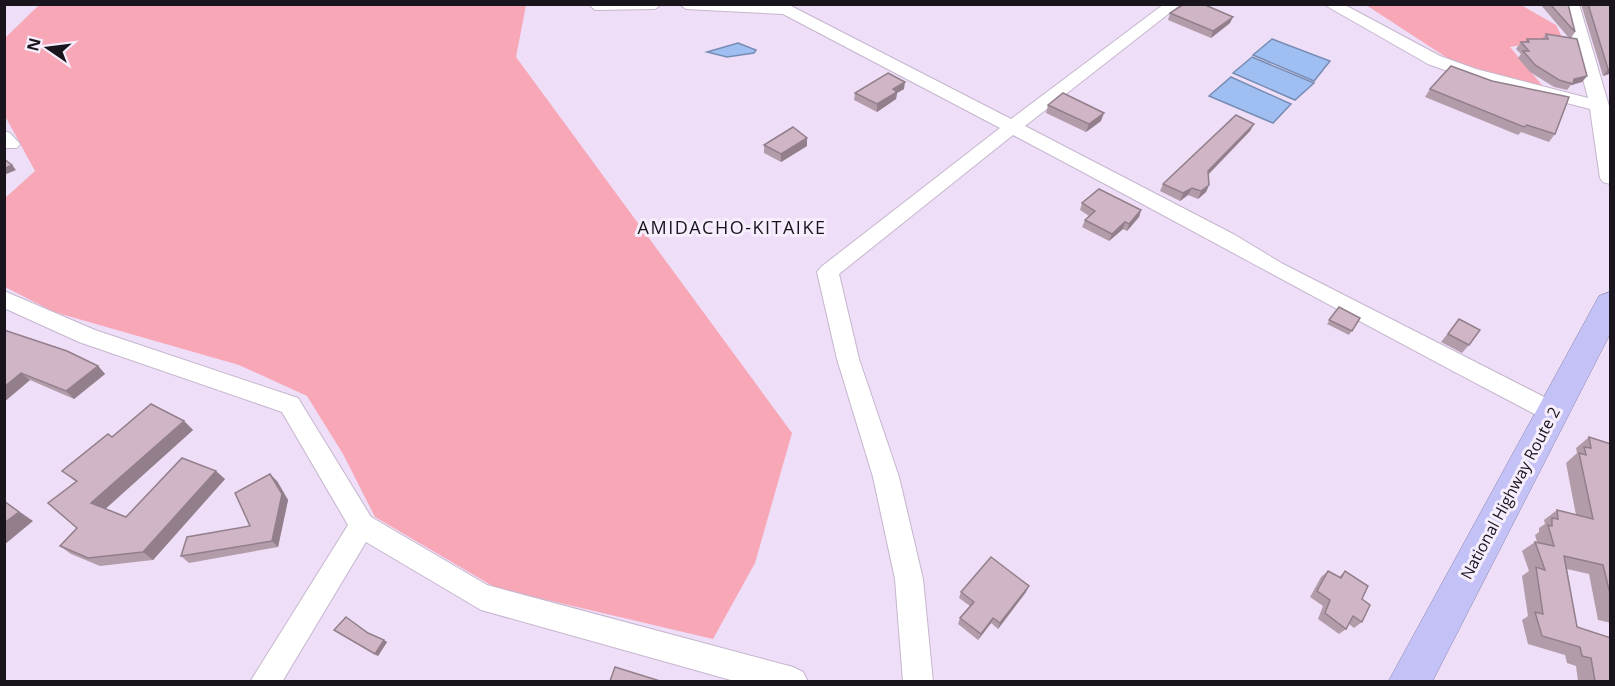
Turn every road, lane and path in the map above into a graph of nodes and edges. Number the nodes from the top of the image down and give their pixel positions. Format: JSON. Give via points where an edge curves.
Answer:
{"nodes":[{"id":1,"x":656,"y":4,"type":"edge"},
{"id":2,"x":686,"y":4,"type":"edge"},
{"id":3,"x":1174,"y":4,"type":"edge"},
{"id":4,"x":1330,"y":4,"type":"edge"},
{"id":5,"x":1571,"y":4,"type":"edge"},
{"id":6,"x":595,"y":5,"type":"edge"},
{"id":7,"x":1600,"y":106,"type":"junction"},
{"id":8,"x":1014,"y":127,"type":"junction"},
{"id":9,"x":1611,"y":178,"type":"edge"},
{"id":10,"x":4,"y":299,"type":"edge"},
{"id":11,"x":1610,"y":310,"type":"edge"},
{"id":12,"x":1552,"y":412,"type":"junction"},
{"id":13,"x":362,"y":525,"type":"junction"},
{"id":14,"x":265,"y":681,"type":"edge"},
{"id":15,"x":793,"y":681,"type":"edge"},
{"id":16,"x":918,"y":681,"type":"edge"},
{"id":17,"x":1409,"y":681,"type":"edge"}],
"edges":[{"from":1,"to":6,"type":"street"},
{"from":2,"to":8,"type":"street","via":[[786,9]]},
{"from":3,"to":8,"type":"street"},
{"from":4,"to":7,"type":"street","via":[[1434,60]]},
{"from":5,"to":7,"type":"street","via":[[1587,48]]},
{"from":7,"to":9,"type":"street"},
{"from":8,"to":12,"type":"street"},
{"from":8,"to":16,"type":"street","via":[[828,272],[848,359],[886,477],[909,579]]},
{"from":10,"to":13,"type":"street","via":[[87,336],[290,405]]},
{"from":11,"to":12,"type":"highway","name":"National Highway Route 2"},
{"from":12,"to":17,"type":"highway","name":"National Highway Route 2"},
{"from":13,"to":14,"type":"street"},
{"from":13,"to":15,"type":"street","via":[[481,597]]}]}
